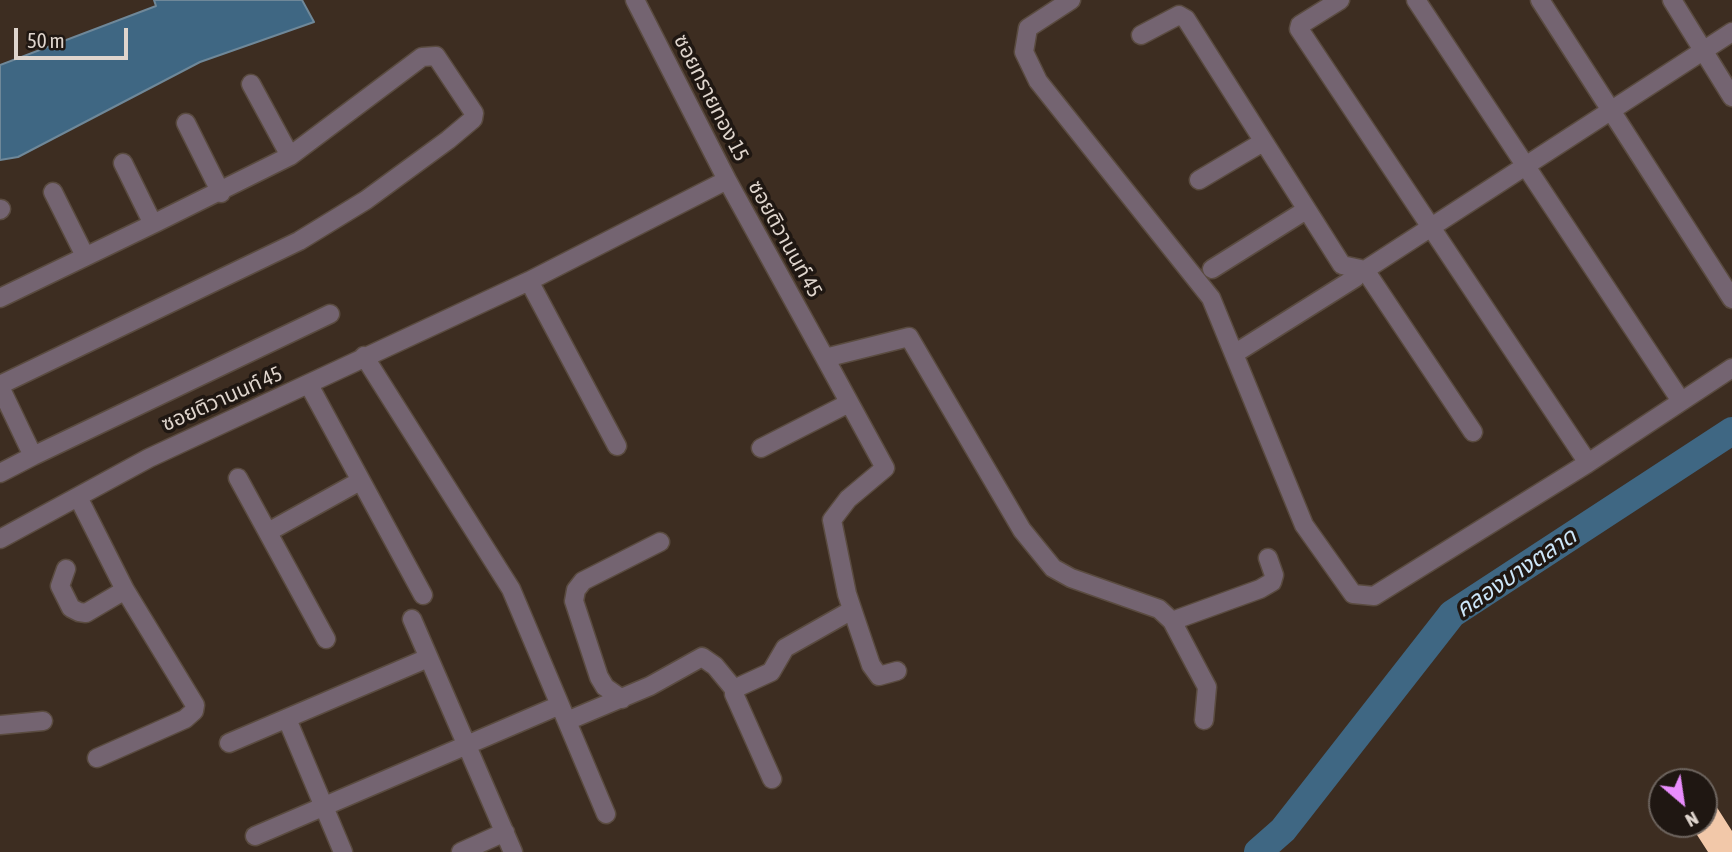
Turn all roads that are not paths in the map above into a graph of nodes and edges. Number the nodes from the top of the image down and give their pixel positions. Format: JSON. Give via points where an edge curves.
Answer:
{"nodes":[{"id":1,"x":635,"y":0,"type":"edge"},
{"id":2,"x":1071,"y":0,"type":"edge"},
{"id":3,"x":1340,"y":0,"type":"edge"},
{"id":4,"x":1416,"y":0,"type":"edge"},
{"id":5,"x":1672,"y":0,"type":"edge"},
{"id":6,"x":1549,"y":3,"type":"edge"},
{"id":7,"x":1732,"y":32,"type":"edge"},
{"id":8,"x":1141,"y":35,"type":"dead end"},
{"id":9,"x":1703,"y":51,"type":"junction"},
{"id":10,"x":251,"y":84,"type":"dead end"},
{"id":11,"x":1732,"y":97,"type":"edge"},
{"id":12,"x":1611,"y":110,"type":"junction"},
{"id":13,"x":186,"y":123,"type":"dead end"},
{"id":14,"x":1263,"y":142,"type":"junction"},
{"id":15,"x":290,"y":156,"type":"junction"},
{"id":16,"x":123,"y":163,"type":"dead end"},
{"id":17,"x":1524,"y":167,"type":"junction"},
{"id":18,"x":727,"y":180,"type":"junction"},
{"id":19,"x":1199,"y":180,"type":"dead end"},
{"id":20,"x":53,"y":192,"type":"dead end"},
{"id":21,"x":221,"y":193,"type":"junction"},
{"id":22,"x":1306,"y":210,"type":"junction"},
{"id":23,"x":153,"y":225,"type":"junction"},
{"id":24,"x":1431,"y":227,"type":"junction"},
{"id":25,"x":85,"y":256,"type":"junction"},
{"id":26,"x":1212,"y":269,"type":"dead end"},
{"id":27,"x":1362,"y":270,"type":"junction"},
{"id":28,"x":529,"y":281,"type":"junction"},
{"id":29,"x":0,"y":299,"type":"edge"},
{"id":30,"x":1732,"y":299,"type":"edge"},
{"id":31,"x":330,"y":314,"type":"dead end"},
{"id":32,"x":1234,"y":354,"type":"junction"},
{"id":33,"x":364,"y":356,"type":"junction"},
{"id":34,"x":825,"y":359,"type":"junction"},
{"id":35,"x":1732,"y":368,"type":"edge"},
{"id":36,"x":309,"y":385,"type":"junction"},
{"id":37,"x":0,"y":386,"type":"edge"},
{"id":38,"x":1681,"y":401,"type":"junction"},
{"id":39,"x":849,"y":402,"type":"junction"},
{"id":40,"x":1474,"y":432,"type":"dead end"},
{"id":41,"x":617,"y":446,"type":"dead end"},
{"id":42,"x":761,"y":448,"type":"dead end"},
{"id":43,"x":33,"y":456,"type":"junction"},
{"id":44,"x":1588,"y":463,"type":"junction"},
{"id":45,"x":0,"y":473,"type":"edge"},
{"id":46,"x":238,"y":478,"type":"dead end"},
{"id":47,"x":360,"y":481,"type":"junction"},
{"id":48,"x":78,"y":497,"type":"junction"},
{"id":49,"x":268,"y":532,"type":"junction"},
{"id":50,"x":0,"y":539,"type":"edge"},
{"id":51,"x":660,"y":542,"type":"dead end"},
{"id":52,"x":1268,"y":558,"type":"dead end"},
{"id":53,"x":66,"y":569,"type":"dead end"},
{"id":54,"x":125,"y":590,"type":"junction"},
{"id":55,"x":423,"y":595,"type":"dead end"},
{"id":56,"x":852,"y":610,"type":"junction"},
{"id":57,"x":412,"y":620,"type":"dead end"},
{"id":58,"x":1172,"y":621,"type":"junction"},
{"id":59,"x":326,"y":639,"type":"dead end"},
{"id":60,"x":428,"y":658,"type":"junction"},
{"id":61,"x":897,"y":671,"type":"dead end"},
{"id":62,"x":734,"y":689,"type":"junction"},
{"id":63,"x":622,"y":699,"type":"junction"},
{"id":64,"x":564,"y":713,"type":"junction"},
{"id":65,"x":287,"y":719,"type":"junction"},
{"id":66,"x":1204,"y":720,"type":"dead end"},
{"id":67,"x":43,"y":721,"type":"dead end"},
{"id":68,"x":0,"y":725,"type":"edge"},
{"id":69,"x":229,"y":743,"type":"dead end"},
{"id":70,"x":467,"y":745,"type":"junction"},
{"id":71,"x":97,"y":758,"type":"dead end"},
{"id":72,"x":772,"y":779,"type":"dead end"},
{"id":73,"x":323,"y":807,"type":"junction"},
{"id":74,"x":606,"y":814,"type":"dead end"},
{"id":75,"x":505,"y":832,"type":"junction"},
{"id":76,"x":255,"y":836,"type":"dead end"},
{"id":77,"x":343,"y":852,"type":"edge"},
{"id":78,"x":461,"y":852,"type":"edge"},
{"id":79,"x":513,"y":852,"type":"edge"}],
"edges":[{"from":1,"to":18,"type":"street","name":"ซอยทรายทอง 15"},
{"from":2,"to":32,"type":"street","via":[[1028,28],[1024,52],[1038,81],[1210,299]]},
{"from":3,"to":24,"type":"street","via":[[1299,29]]},
{"from":4,"to":17,"type":"street"},
{"from":5,"to":9,"type":"street"},
{"from":6,"to":12,"type":"street"},
{"from":7,"to":9,"type":"street"},
{"from":8,"to":14,"type":"street","via":[[1183,16]]},
{"from":9,"to":11,"type":"street"},
{"from":9,"to":12,"type":"street"},
{"from":10,"to":15,"type":"street"},
{"from":12,"to":17,"type":"street"},
{"from":12,"to":30,"type":"street"},
{"from":13,"to":21,"type":"street"},
{"from":14,"to":19,"type":"street"},
{"from":14,"to":22,"type":"street"},
{"from":15,"to":21,"type":"street"},
{"from":15,"to":37,"type":"street","via":[[432,54],[474,113],[448,141],[299,241]]},
{"from":16,"to":23,"type":"street"},
{"from":17,"to":24,"type":"street"},
{"from":17,"to":38,"type":"street"},
{"from":18,"to":28,"type":"street","name":"ซอยติวานนท์ 45"},
{"from":18,"to":34,"type":"street","name":"ซอยติวานนท์ 45"},
{"from":20,"to":25,"type":"street"},
{"from":21,"to":23,"type":"street"},
{"from":22,"to":26,"type":"street"},
{"from":22,"to":27,"type":"street","via":[[1342,265]]},
{"from":23,"to":25,"type":"street"},
{"from":24,"to":27,"type":"street"},
{"from":24,"to":44,"type":"street"},
{"from":25,"to":29,"type":"street"},
{"from":27,"to":32,"type":"street"},
{"from":27,"to":40,"type":"street"},
{"from":28,"to":33,"type":"street","name":"ซอยติวานนท์ 45"},
{"from":28,"to":41,"type":"street"},
{"from":31,"to":43,"type":"street"},
{"from":32,"to":44,"type":"street","via":[[1304,525],[1353,594],[1374,596]]},
{"from":33,"to":36,"type":"street","name":"ซอยติวานนท์ 45"},
{"from":33,"to":64,"type":"street","via":[[511,589]]},
{"from":34,"to":39,"type":"street","name":"ซอยติวานนท์ 45"},
{"from":34,"to":58,"type":"street","via":[[909,337],[1022,530],[1053,568],[1159,609]]},
{"from":35,"to":38,"type":"street"},
{"from":36,"to":47,"type":"street"},
{"from":36,"to":48,"type":"street","name":"ซอยติวานนท์ 45","via":[[149,458]]},
{"from":37,"to":43,"type":"street"},
{"from":38,"to":44,"type":"street"},
{"from":39,"to":42,"type":"street"},
{"from":39,"to":56,"type":"street","name":"ซอยติวานนท์ 45","via":[[885,468],[848,499],[832,520]]},
{"from":43,"to":45,"type":"street"},
{"from":46,"to":49,"type":"street"},
{"from":47,"to":49,"type":"street"},
{"from":47,"to":55,"type":"street"},
{"from":48,"to":50,"type":"street","name":"ซอยติวานนท์ 45"},
{"from":48,"to":54,"type":"street"},
{"from":49,"to":59,"type":"street"},
{"from":51,"to":63,"type":"street","via":[[576,590],[574,601],[598,677]]},
{"from":52,"to":58,"type":"street","via":[[1272,582]]},
{"from":53,"to":54,"type":"street","via":[[60,586],[71,608],[79,612],[86,613]]},
{"from":54,"to":71,"type":"street","via":[[195,705],[185,719]]},
{"from":56,"to":61,"type":"street","via":[[862,644],[879,676]]},
{"from":56,"to":62,"type":"street","via":[[785,648],[771,672]]},
{"from":57,"to":60,"type":"street"},
{"from":58,"to":66,"type":"street","via":[[1207,687]]},
{"from":60,"to":65,"type":"street"},
{"from":60,"to":70,"type":"street"},
{"from":62,"to":63,"type":"street","via":[[702,657]]},
{"from":62,"to":72,"type":"street"},
{"from":63,"to":64,"type":"street"},
{"from":64,"to":70,"type":"street"},
{"from":64,"to":74,"type":"street"},
{"from":65,"to":69,"type":"street"},
{"from":65,"to":73,"type":"street"},
{"from":67,"to":68,"type":"street"},
{"from":70,"to":73,"type":"street"},
{"from":70,"to":75,"type":"street"},
{"from":73,"to":76,"type":"street"},
{"from":73,"to":77,"type":"street"},
{"from":75,"to":78,"type":"street"},
{"from":75,"to":79,"type":"street"}]}
